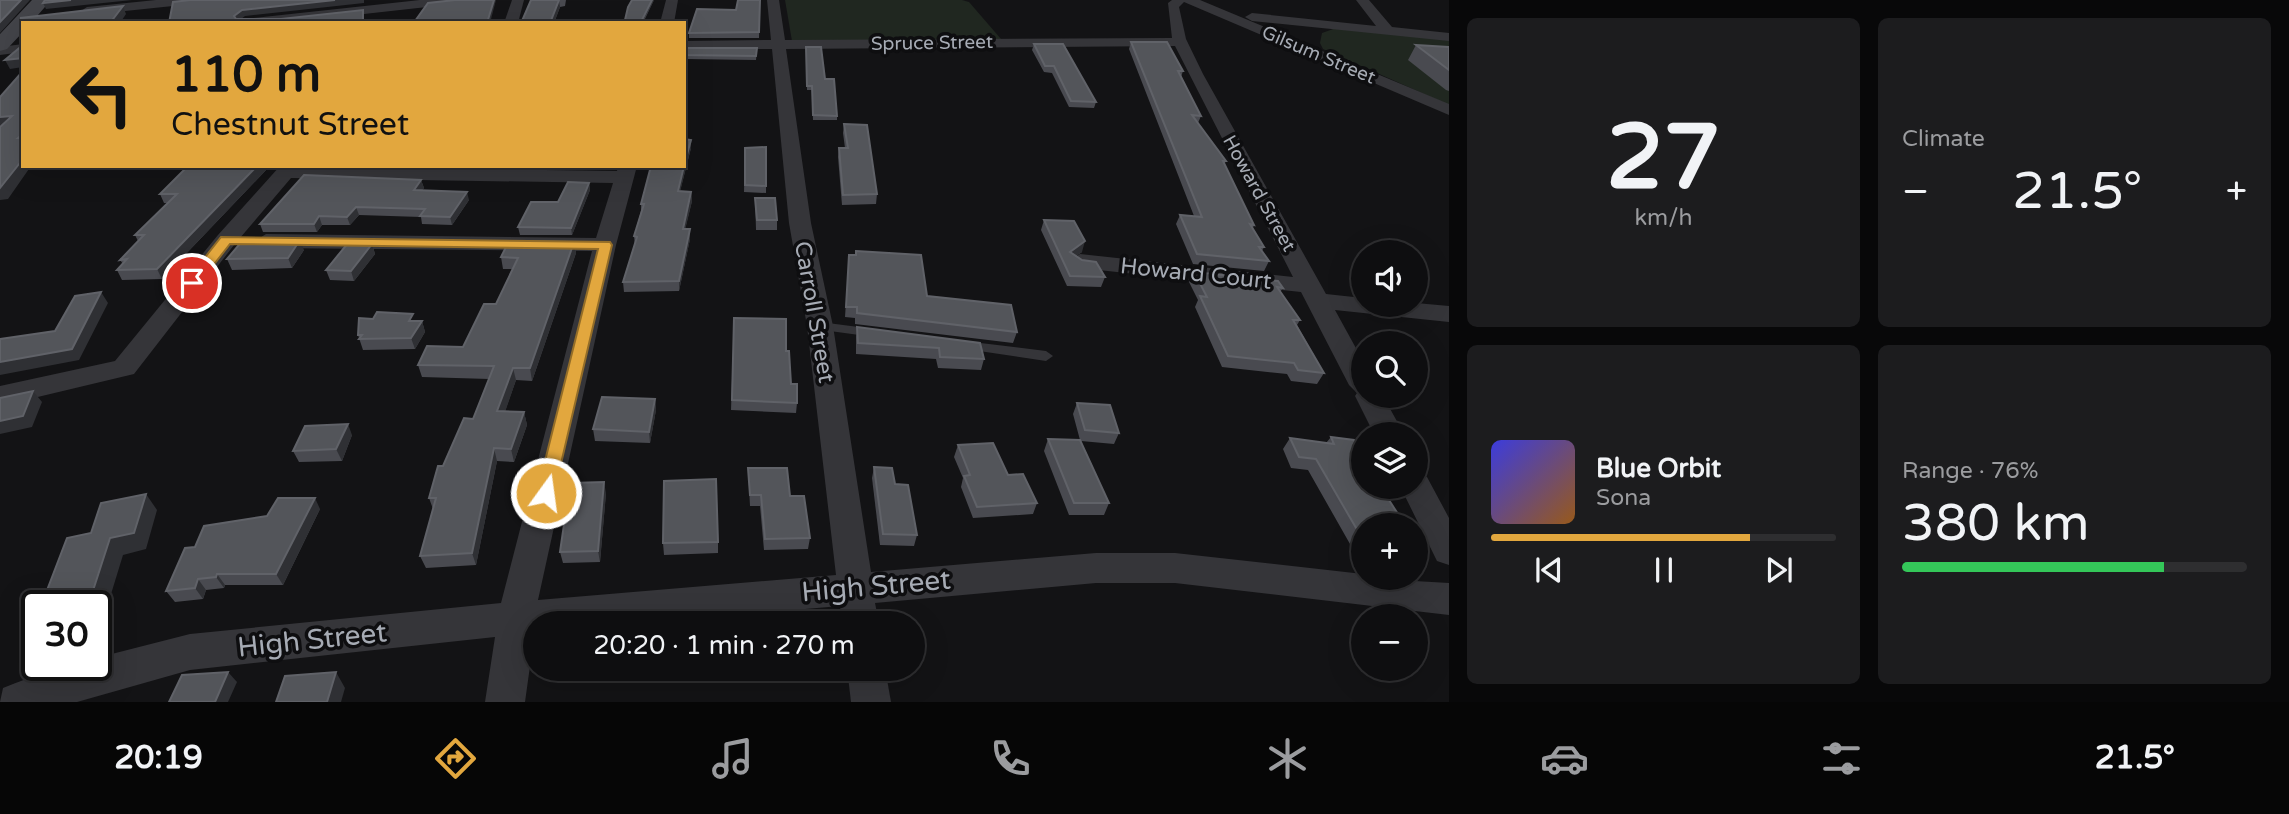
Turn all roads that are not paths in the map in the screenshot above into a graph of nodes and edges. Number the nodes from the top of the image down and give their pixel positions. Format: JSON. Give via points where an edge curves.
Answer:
{"nodes":[{"id":1,"x":192,"y":0,"type":"edge"},
{"id":2,"x":454,"y":0,"type":"edge"},
{"id":3,"x":519,"y":0,"type":"edge"},
{"id":4,"x":672,"y":0,"type":"edge"},
{"id":5,"x":773,"y":0,"type":"edge"},
{"id":6,"x":1180,"y":0,"type":"edge"},
{"id":7,"x":1189,"y":0,"type":"edge"},
{"id":8,"x":1362,"y":0,"type":"edge"},
{"id":9,"x":421,"y":3,"type":"junction"},
{"id":10,"x":46,"y":8,"type":"edge"},
{"id":11,"x":76,"y":12,"type":"edge"},
{"id":12,"x":1224,"y":14,"type":"junction"},
{"id":13,"x":23,"y":21,"type":"edge"},
{"id":14,"x":263,"y":21,"type":"edge"},
{"id":15,"x":408,"y":21,"type":"edge"},
{"id":16,"x":512,"y":21,"type":"edge"},
{"id":17,"x":667,"y":21,"type":"edge"},
{"id":18,"x":21,"y":23,"type":"edge"},
{"id":19,"x":1330,"y":25,"type":"junction"},
{"id":20,"x":1387,"y":30,"type":"junction"},
{"id":21,"x":1449,"y":37,"type":"edge"},
{"id":22,"x":1180,"y":42,"type":"junction"},
{"id":23,"x":778,"y":44,"type":"junction"},
{"id":24,"x":0,"y":45,"type":"edge"},
{"id":25,"x":686,"y":45,"type":"edge"},
{"id":26,"x":21,"y":48,"type":"edge"},
{"id":27,"x":0,"y":51,"type":"edge"},
{"id":28,"x":1312,"y":51,"type":"junction"},
{"id":29,"x":1449,"y":110,"type":"edge"},
{"id":30,"x":289,"y":169,"type":"edge"},
{"id":31,"x":415,"y":169,"type":"edge"},
{"id":32,"x":626,"y":172,"type":"edge"},
{"id":33,"x":226,"y":240,"type":"junction"},
{"id":34,"x":605,"y":245,"type":"junction"},
{"id":35,"x":1080,"y":261,"type":"edge"},
{"id":36,"x":1316,"y":293,"type":"junction"},
{"id":37,"x":1449,"y":314,"type":"edge"},
{"id":38,"x":820,"y":326,"type":"junction"},
{"id":39,"x":887,"y":334,"type":"edge"},
{"id":40,"x":953,"y":343,"type":"edge"},
{"id":41,"x":1046,"y":356,"type":"dead end"},
{"id":42,"x":1351,"y":362,"type":"edge"},
{"id":43,"x":0,"y":396,"type":"edge"},
{"id":44,"x":1423,"y":499,"type":"edge"},
{"id":45,"x":1449,"y":551,"type":"edge"},
{"id":46,"x":855,"y":586,"type":"junction"},
{"id":47,"x":1449,"y":599,"type":"edge"},
{"id":48,"x":858,"y":611,"type":"edge"},
{"id":49,"x":516,"y":618,"type":"junction"},
{"id":50,"x":868,"y":681,"type":"edge"},
{"id":51,"x":17,"y":702,"type":"edge"},
{"id":52,"x":505,"y":702,"type":"edge"},
{"id":53,"x":871,"y":702,"type":"edge"}],
"edges":[{"from":1,"to":11,"type":"street"},
{"from":2,"to":9,"type":"street"},
{"from":3,"to":16,"type":"street"},
{"from":4,"to":17,"type":"street"},
{"from":5,"to":23,"type":"street","name":"Carroll Street"},
{"from":6,"to":22,"type":"street","name":"Howard Street","via":[[1172,6]]},
{"from":7,"to":12,"type":"street","name":"Gilsum Street"},
{"from":8,"to":20,"type":"street"},
{"from":9,"to":14,"type":"street"},
{"from":9,"to":15,"type":"street"},
{"from":10,"to":13,"type":"main road"},
{"from":12,"to":19,"type":"street"},
{"from":12,"to":28,"type":"street","name":"Gilsum Street"},
{"from":18,"to":24,"type":"main road"},
{"from":19,"to":20,"type":"street"},
{"from":19,"to":28,"type":"street","via":[[1313,33]]},
{"from":20,"to":21,"type":"street"},
{"from":22,"to":23,"type":"street","name":"Spruce Street"},
{"from":22,"to":36,"type":"street","name":"Howard Street"},
{"from":23,"to":25,"type":"street","name":"Spruce Street"},
{"from":23,"to":38,"type":"street","name":"Carroll Street","via":[[800,223]]},
{"from":26,"to":27,"type":"street"},
{"from":28,"to":29,"type":"street","name":"Gilsum Street"},
{"from":30,"to":31,"type":"street"},
{"from":30,"to":33,"type":"street"},
{"from":31,"to":32,"type":"street"},
{"from":32,"to":34,"type":"street"},
{"from":33,"to":34,"type":"street"},
{"from":33,"to":43,"type":"street","via":[[124,368]]},
{"from":34,"to":49,"type":"street"},
{"from":35,"to":36,"type":"street","name":"Howard Court"},
{"from":36,"to":37,"type":"street","name":"Howard Court"},
{"from":36,"to":42,"type":"street","name":"Howard Street"},
{"from":38,"to":39,"type":"lane"},
{"from":38,"to":46,"type":"street","name":"Carroll Street"},
{"from":40,"to":41,"type":"lane"},
{"from":44,"to":45,"type":"street"},
{"from":46,"to":47,"type":"street","name":"High Street","via":[[1096,568],[1175,568]]},
{"from":46,"to":48,"type":"street","name":"Carroll Street"},
{"from":46,"to":49,"type":"street","name":"High Street"},
{"from":49,"to":51,"type":"street","name":"High Street","via":[[190,652]]},
{"from":49,"to":52,"type":"street"},
{"from":50,"to":53,"type":"street"}]}
